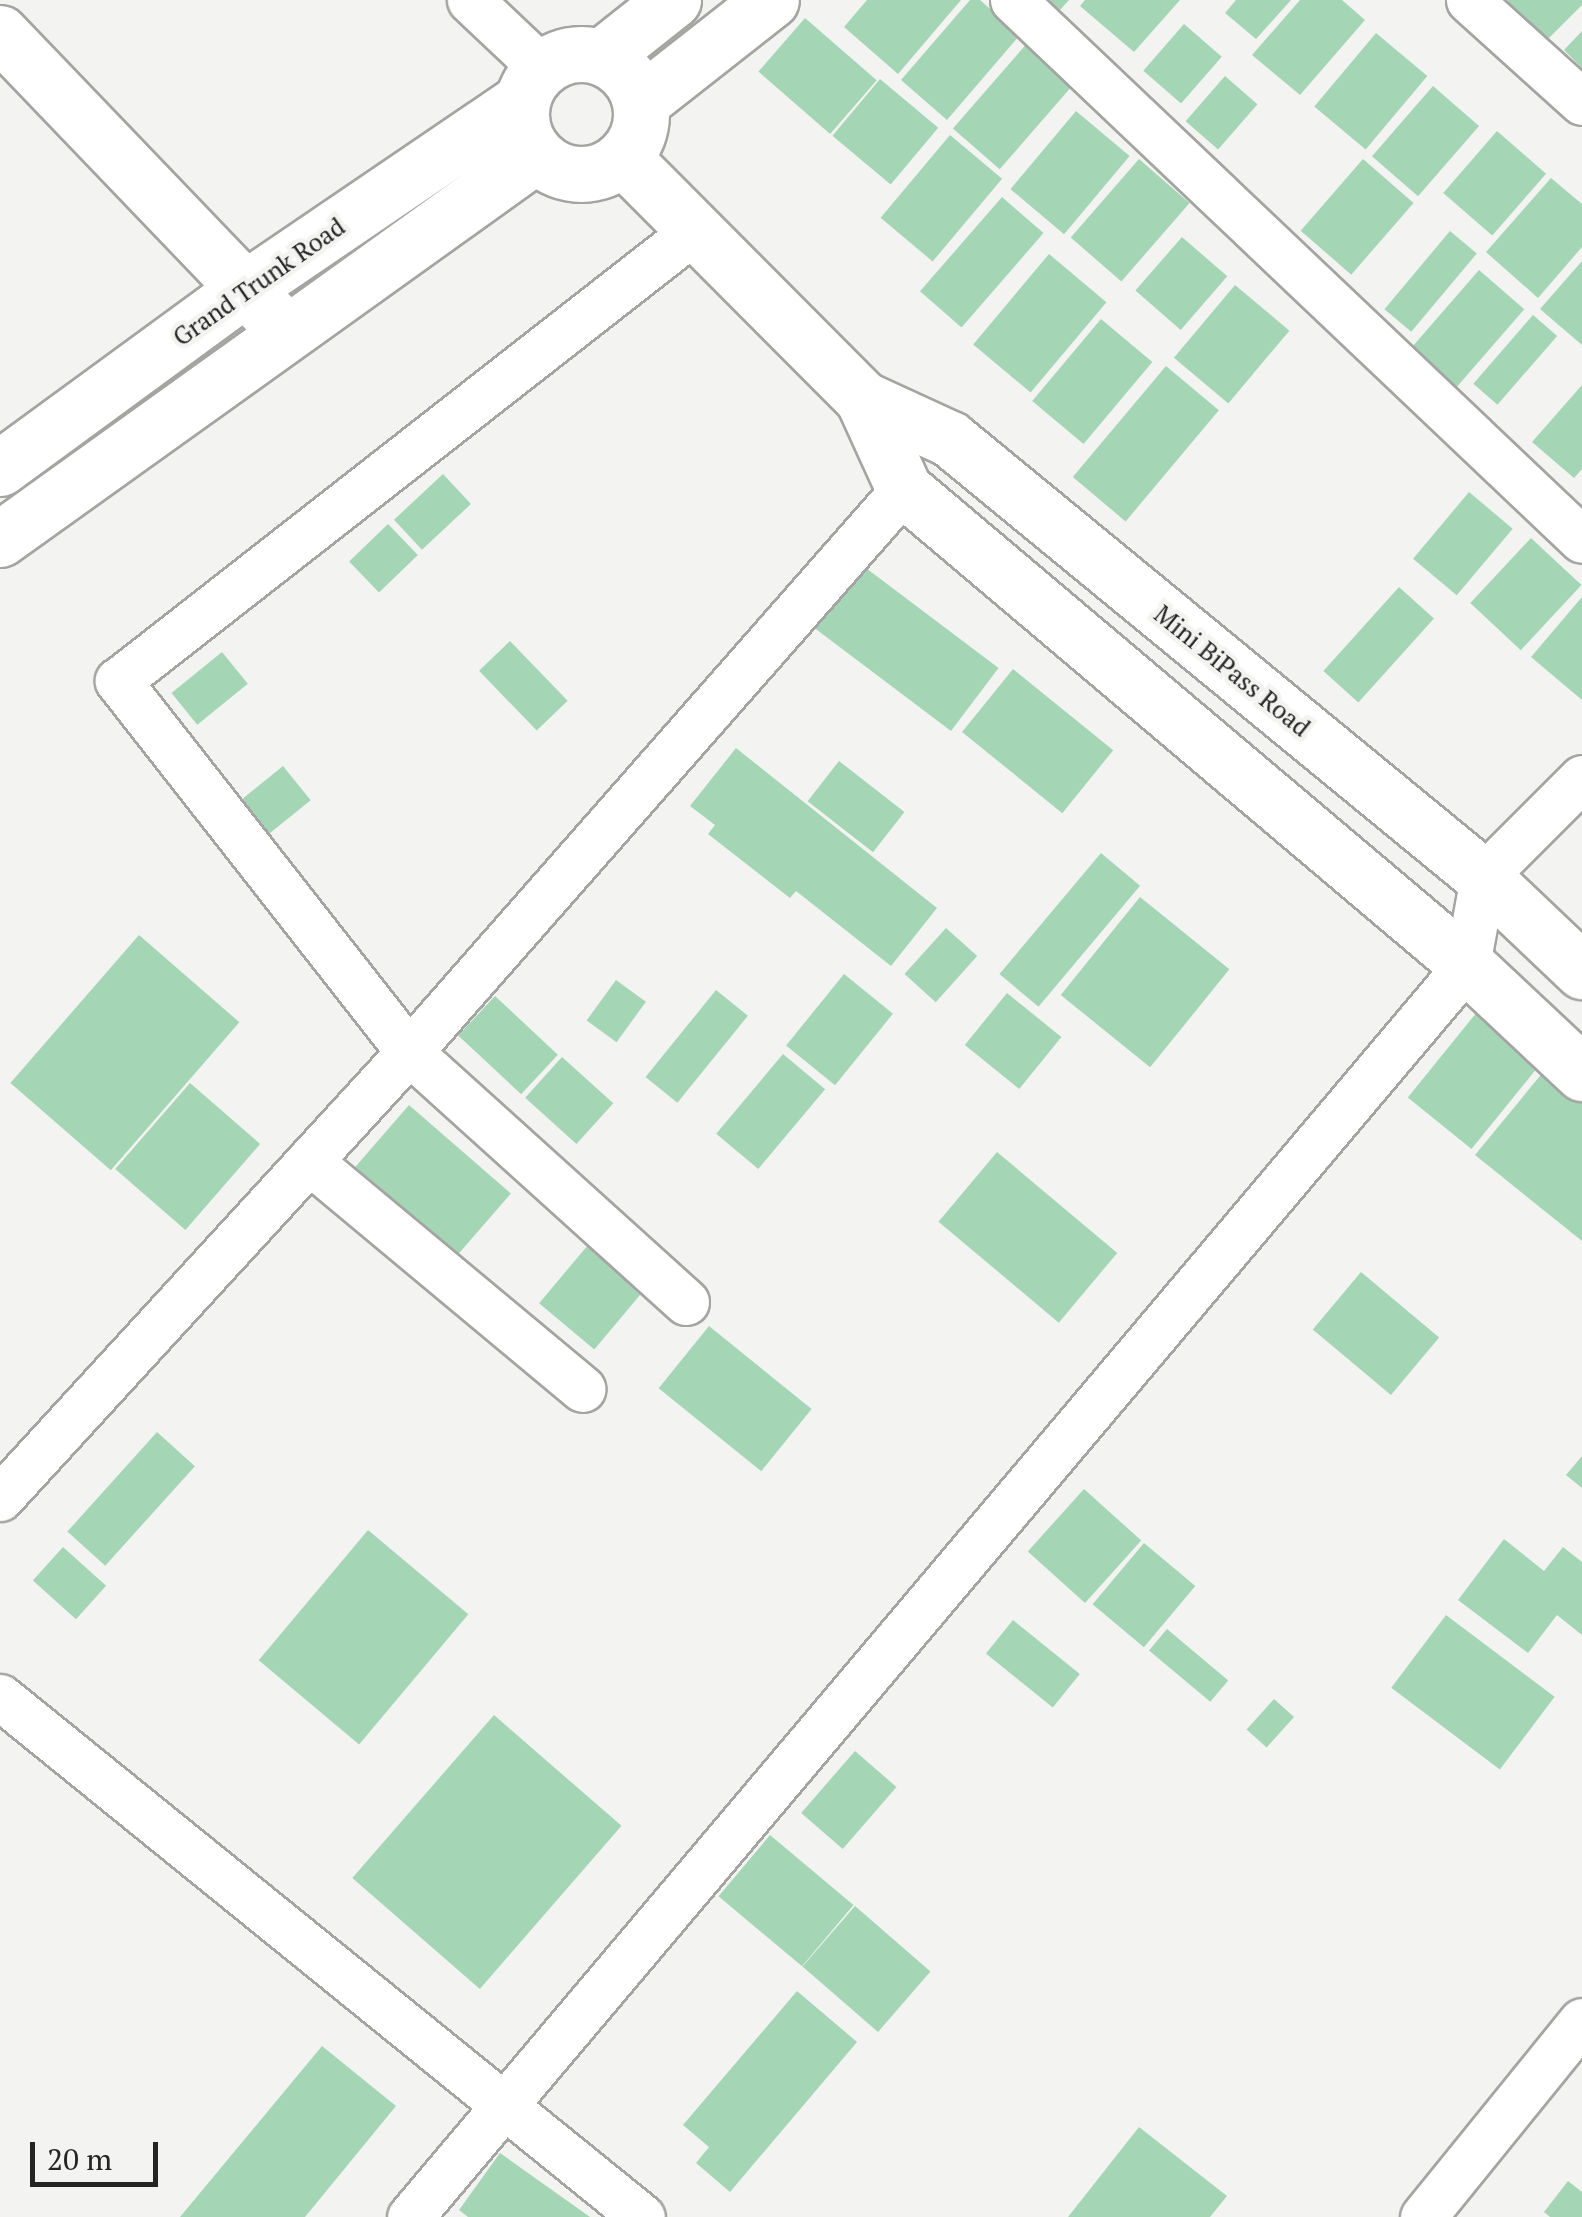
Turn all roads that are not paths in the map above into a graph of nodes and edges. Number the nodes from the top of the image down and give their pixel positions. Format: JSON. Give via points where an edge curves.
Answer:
{"nodes":[{"id":1,"x":470,"y":0,"type":"edge"},
{"id":2,"x":673,"y":0,"type":"edge"},
{"id":3,"x":771,"y":0,"type":"edge"},
{"id":4,"x":1013,"y":0,"type":"edge"},
{"id":5,"x":1469,"y":0,"type":"edge"},
{"id":6,"x":0,"y":33,"type":"edge"},
{"id":7,"x":601,"y":58,"type":"junction"},
{"id":8,"x":532,"y":85,"type":"junction"},
{"id":9,"x":640,"y":102,"type":"junction"},
{"id":10,"x":1582,"y":102,"type":"edge"},
{"id":11,"x":536,"y":155,"type":"junction"},
{"id":12,"x":623,"y":158,"type":"junction"},
{"id":13,"x":694,"y":231,"type":"junction"},
{"id":14,"x":249,"y":286,"type":"junction"},
{"id":15,"x":286,"y":330,"type":"junction"},
{"id":16,"x":863,"y":400,"type":"junction"},
{"id":17,"x":0,"y":468,"type":"edge"},
{"id":18,"x":904,"y":489,"type":"junction"},
{"id":19,"x":0,"y":538,"type":"edge"},
{"id":20,"x":1582,"y":540,"type":"edge"},
{"id":21,"x":1582,"y":778,"type":"edge"},
{"id":22,"x":1483,"y":877,"type":"junction"},
{"id":23,"x":1467,"y":964,"type":"junction"},
{"id":24,"x":1582,"y":970,"type":"edge"},
{"id":25,"x":410,"y":1052,"type":"junction"},
{"id":26,"x":1582,"y":1072,"type":"edge"},
{"id":27,"x":309,"y":1161,"type":"junction"},
{"id":28,"x":686,"y":1302,"type":"dead end"},
{"id":29,"x":582,"y":1388,"type":"dead end"},
{"id":30,"x":0,"y":1498,"type":"edge"},
{"id":31,"x":0,"y":1696,"type":"edge"},
{"id":32,"x":1582,"y":2022,"type":"edge"},
{"id":33,"x":504,"y":2108,"type":"junction"},
{"id":34,"x":410,"y":2217,"type":"edge"},
{"id":35,"x":642,"y":2217,"type":"edge"},
{"id":36,"x":1423,"y":2217,"type":"edge"}],
"edges":[{"from":1,"to":8,"type":"street"},
{"from":2,"to":7,"type":"street"},
{"from":3,"to":9,"type":"street"},
{"from":4,"to":20,"type":"street"},
{"from":5,"to":10,"type":"street"},
{"from":6,"to":14,"type":"street"},
{"from":7,"to":8,"type":"street","name":"Grand Trunk Road","via":[[560,57]]},
{"from":7,"to":9,"type":"street","via":[[619,67]]},
{"from":8,"to":11,"type":"street","via":[[520,121]]},
{"from":8,"to":14,"type":"street","name":"Grand Trunk Road"},
{"from":9,"to":12,"type":"street","via":[[638,133]]},
{"from":11,"to":12,"type":"street","via":[[552,167],[589,174]]},
{"from":11,"to":15,"type":"street"},
{"from":12,"to":13,"type":"street"},
{"from":13,"to":16,"type":"street"},
{"from":13,"to":25,"type":"street","via":[[118,681]]},
{"from":14,"to":15,"type":"street"},
{"from":14,"to":17,"type":"street","name":"Grand Trunk Road"},
{"from":15,"to":19,"type":"street"},
{"from":16,"to":18,"type":"street"},
{"from":16,"to":22,"type":"street","name":"Mini BiPass Road","via":[[950,439]]},
{"from":18,"to":23,"type":"street"},
{"from":18,"to":25,"type":"street"},
{"from":21,"to":22,"type":"street"},
{"from":22,"to":23,"type":"street"},
{"from":22,"to":24,"type":"street","name":"Mini BiPass Road"},
{"from":23,"to":26,"type":"street"},
{"from":23,"to":33,"type":"street"},
{"from":25,"to":27,"type":"street"},
{"from":25,"to":28,"type":"street"},
{"from":27,"to":29,"type":"street"},
{"from":27,"to":30,"type":"street"},
{"from":31,"to":33,"type":"street"},
{"from":32,"to":36,"type":"street"},
{"from":33,"to":34,"type":"street"},
{"from":33,"to":35,"type":"street"}]}
